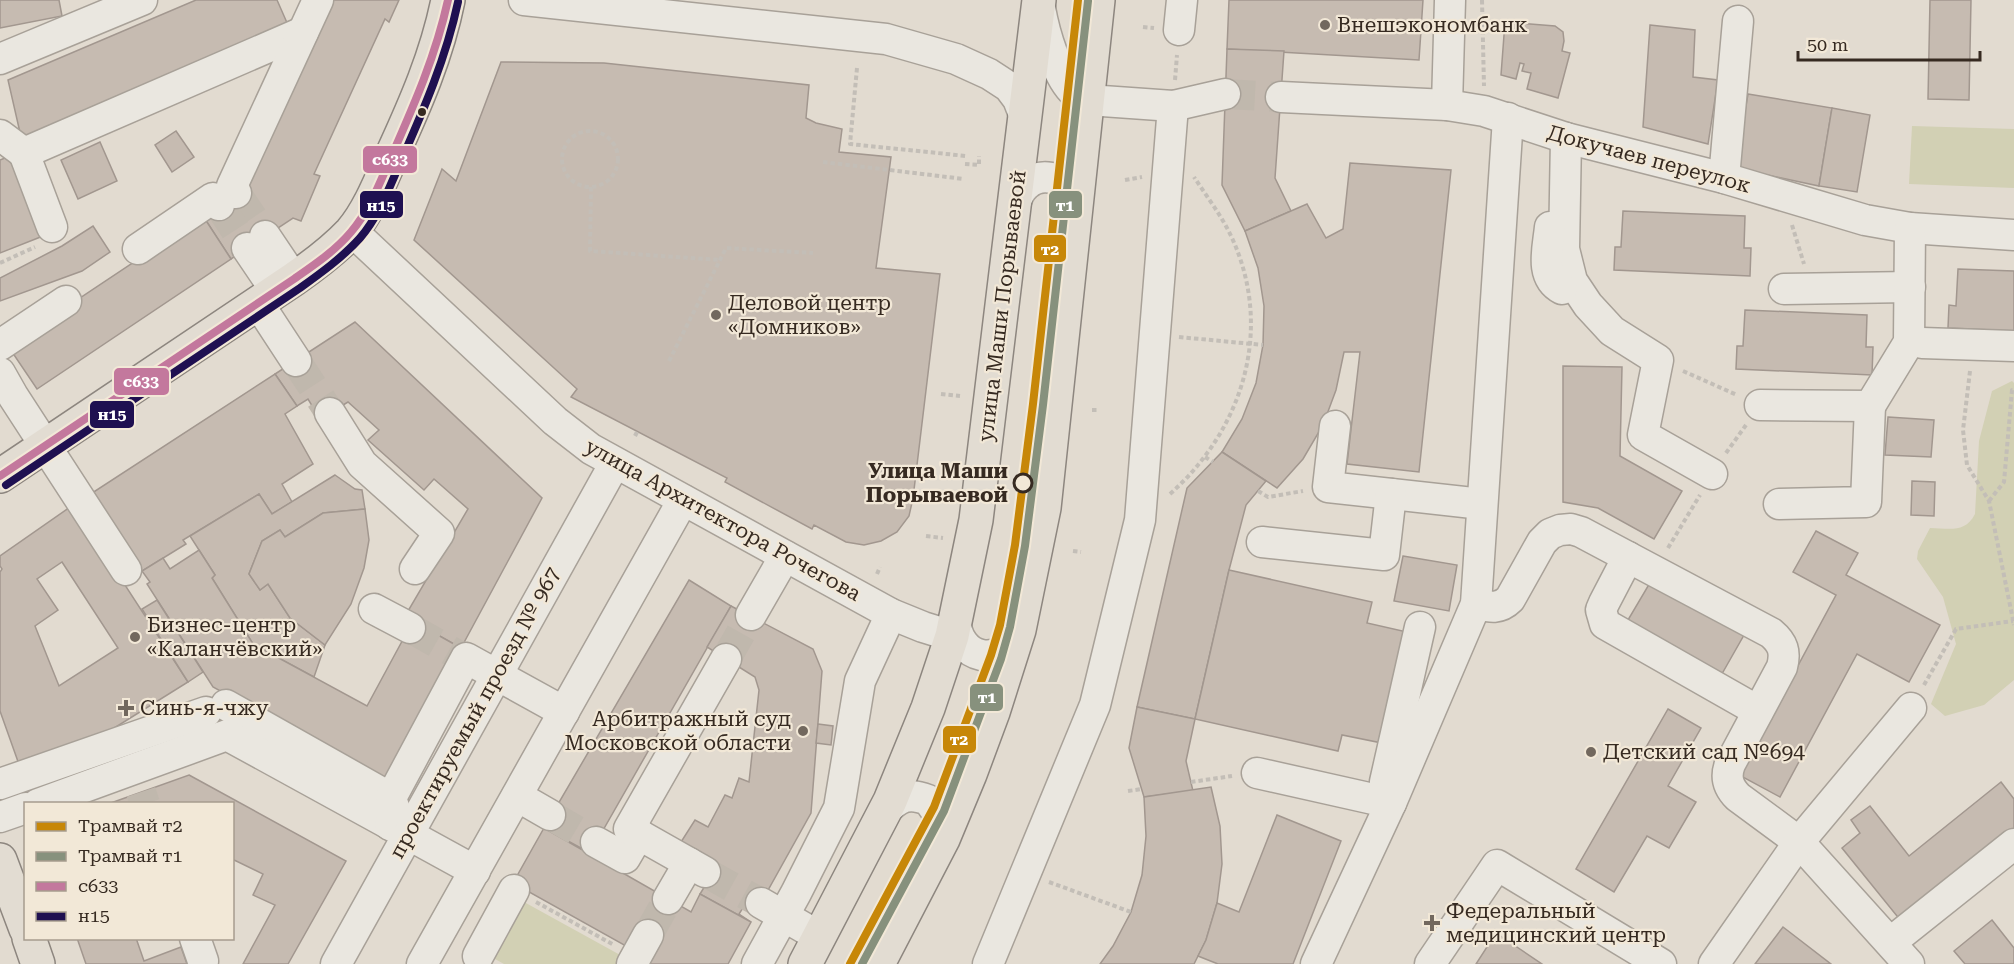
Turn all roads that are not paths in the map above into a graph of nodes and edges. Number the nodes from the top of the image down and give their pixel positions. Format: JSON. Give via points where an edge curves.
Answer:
{"nodes":[{"id":1,"x":142,"y":0,"type":"edge"},
{"id":2,"x":318,"y":0,"type":"edge"},
{"id":3,"x":448,"y":0,"type":"edge"},
{"id":4,"x":524,"y":0,"type":"edge"},
{"id":5,"x":1098,"y":0,"type":"edge"},
{"id":6,"x":1182,"y":0,"type":"edge"},
{"id":7,"x":1450,"y":0,"type":"edge"},
{"id":8,"x":1039,"y":1,"type":"edge"},
{"id":9,"x":1738,"y":21,"type":"dead end"},
{"id":10,"x":1179,"y":30,"type":"dead end"},
{"id":11,"x":303,"y":32,"type":"junction"},
{"id":12,"x":0,"y":59,"type":"edge"},
{"id":13,"x":1225,"y":94,"type":"tunnel mouth"},
{"id":14,"x":1281,"y":97,"type":"tunnel mouth"},
{"id":15,"x":1088,"y":100,"type":"junction"},
{"id":16,"x":1173,"y":105,"type":"junction"},
{"id":17,"x":1447,"y":105,"type":"junction"},
{"id":18,"x":1496,"y":115,"type":"junction"},
{"id":19,"x":1025,"y":117,"type":"junction"},
{"id":20,"x":1566,"y":138,"type":"junction"},
{"id":21,"x":10,"y":146,"type":"edge"},
{"id":22,"x":1724,"y":178,"type":"junction"},
{"id":23,"x":1566,"y":192,"type":"junction"},
{"id":24,"x":1016,"y":201,"type":"junction"},
{"id":25,"x":1076,"y":211,"type":"junction"},
{"id":26,"x":52,"y":227,"type":"road end"},
{"id":27,"x":1910,"y":228,"type":"junction"},
{"id":28,"x":352,"y":231,"type":"junction"},
{"id":29,"x":2014,"y":235,"type":"edge"},
{"id":30,"x":256,"y":242,"type":"tunnel mouth"},
{"id":31,"x":138,"y":249,"type":"dead end"},
{"id":32,"x":1797,"y":288,"type":"road end"},
{"id":33,"x":1910,"y":288,"type":"junction"},
{"id":34,"x":1562,"y":289,"type":"dead end"},
{"id":35,"x":276,"y":291,"type":"junction"},
{"id":36,"x":66,"y":301,"type":"dead end"},
{"id":37,"x":1922,"y":343,"type":"dead end"},
{"id":38,"x":0,"y":345,"type":"edge"},
{"id":39,"x":2014,"y":346,"type":"edge"},
{"id":40,"x":296,"y":361,"type":"tunnel mouth"},
{"id":41,"x":0,"y":373,"type":"edge"},
{"id":42,"x":1760,"y":405,"type":"dead end"},
{"id":43,"x":1870,"y":406,"type":"junction"},
{"id":44,"x":330,"y":413,"type":"tunnel mouth"},
{"id":45,"x":1335,"y":426,"type":"dead end"},
{"id":46,"x":45,"y":444,"type":"junction"},
{"id":47,"x":615,"y":463,"type":"junction"},
{"id":48,"x":1712,"y":474,"type":"dead end"},
{"id":49,"x":0,"y":476,"type":"edge"},
{"id":50,"x":1391,"y":494,"type":"junction"},
{"id":51,"x":683,"y":500,"type":"junction"},
{"id":52,"x":1482,"y":504,"type":"junction"},
{"id":53,"x":1779,"y":504,"type":"dead end"},
{"id":54,"x":1262,"y":542,"type":"dead end"},
{"id":55,"x":785,"y":556,"type":"junction"},
{"id":56,"x":1628,"y":556,"type":"junction"},
{"id":57,"x":415,"y":569,"type":"dead end"},
{"id":58,"x":126,"y":570,"type":"dead end"},
{"id":59,"x":1476,"y":604,"type":"junction"},
{"id":60,"x":374,"y":609,"type":"dead end"},
{"id":61,"x":891,"y":614,"type":"junction"},
{"id":62,"x":751,"y":615,"type":"tunnel mouth"},
{"id":63,"x":953,"y":627,"type":"junction"},
{"id":64,"x":1420,"y":627,"type":"dead end"},
{"id":65,"x":410,"y":628,"type":"tunnel mouth"},
{"id":66,"x":1019,"y":630,"type":"junction"},
{"id":67,"x":726,"y":659,"type":"tunnel mouth"},
{"id":68,"x":497,"y":674,"type":"junction"},
{"id":69,"x":1911,"y":708,"type":"road end"},
{"id":70,"x":1758,"y":711,"type":"junction"},
{"id":71,"x":564,"y":712,"type":"junction"},
{"id":72,"x":1257,"y":772,"type":"road end"},
{"id":73,"x":0,"y":784,"type":"edge"},
{"id":74,"x":517,"y":796,"type":"junction"},
{"id":75,"x":47,"y":802,"type":"edge"},
{"id":76,"x":1386,"y":802,"type":"junction"},
{"id":77,"x":24,"y":809,"type":"edge"},
{"id":78,"x":885,"y":811,"type":"junction"},
{"id":79,"x":550,"y":815,"type":"tunnel mouth"},
{"id":80,"x":0,"y":817,"type":"edge"},
{"id":81,"x":396,"y":819,"type":"junction"},
{"id":82,"x":639,"y":834,"type":"junction"},
{"id":83,"x":943,"y":839,"type":"junction"},
{"id":84,"x":596,"y":842,"type":"tunnel mouth"},
{"id":85,"x":1799,"y":842,"type":"junction"},
{"id":86,"x":2014,"y":844,"type":"edge"},
{"id":87,"x":0,"y":860,"type":"edge"},
{"id":88,"x":475,"y":871,"type":"junction"},
{"id":89,"x":514,"y":890,"type":"road end"},
{"id":90,"x":669,"y":899,"type":"tunnel mouth"},
{"id":91,"x":772,"y":910,"type":"junction"},
{"id":92,"x":24,"y":924,"type":"edge"},
{"id":93,"x":29,"y":940,"type":"edge"},
{"id":94,"x":813,"y":950,"type":"edge"},
{"id":95,"x":1900,"y":953,"type":"edge"},
{"id":96,"x":478,"y":956,"type":"dead end"},
{"id":97,"x":38,"y":964,"type":"edge"},
{"id":98,"x":336,"y":964,"type":"edge"},
{"id":99,"x":422,"y":964,"type":"edge"},
{"id":100,"x":757,"y":964,"type":"edge"},
{"id":101,"x":878,"y":964,"type":"edge"},
{"id":102,"x":988,"y":964,"type":"edge"},
{"id":103,"x":1316,"y":964,"type":"edge"},
{"id":104,"x":1430,"y":964,"type":"edge"},
{"id":105,"x":1661,"y":964,"type":"edge"},
{"id":106,"x":1714,"y":964,"type":"edge"}],
"edges":[{"from":1,"to":12,"type":"street"},
{"from":2,"to":11,"type":"street"},
{"from":3,"to":28,"type":"main road","via":[[426,78],[384,174]]},
{"from":4,"to":19,"type":"street","via":[[886,39],[956,59],[989,74],[1009,87]]},
{"from":5,"to":15,"type":"main road"},
{"from":6,"to":10,"type":"street"},
{"from":7,"to":17,"type":"street"},
{"from":8,"to":15,"type":"street","via":[[1045,32],[1059,67],[1076,93]]},
{"from":8,"to":19,"type":"main road","name":"улица Маши Порываевой"},
{"from":9,"to":22,"type":"street"},
{"from":11,"to":21,"type":"street"},
{"from":11,"to":31,"type":"street","via":[[228,199],[213,198]]},
{"from":13,"to":16,"type":"street"},
{"from":14,"to":17,"type":"street","name":"Докучаев переулок"},
{"from":15,"to":16,"type":"street"},
{"from":15,"to":25,"type":"main road"},
{"from":16,"to":102,"type":"street","via":[[1140,520],[1095,705]]},
{"from":17,"to":18,"type":"street","name":"Докучаев переулок"},
{"from":18,"to":20,"type":"street","name":"Докучаев переулок"},
{"from":18,"to":52,"type":"street"},
{"from":19,"to":24,"type":"main road","name":"улица Маши Порываевой"},
{"from":20,"to":22,"type":"street","name":"Докучаев переулок"},
{"from":20,"to":23,"type":"street"},
{"from":21,"to":26,"type":"street"},
{"from":22,"to":27,"type":"street","name":"Докучаев переулок","via":[[1865,220]]},
{"from":23,"to":34,"type":"street","via":[[1550,226],[1547,273],[1553,285]]},
{"from":23,"to":48,"type":"street","via":[[1564,249],[1572,281],[1612,331],[1658,360],[1643,435]]},
{"from":24,"to":25,"type":"street","via":[[1025,185],[1050,177],[1066,186]]},
{"from":24,"to":63,"type":"main road","name":"улица Маши Порываевой","via":[[976,520]]},
{"from":25,"to":66,"type":"main road","via":[[1044,508]]},
{"from":27,"to":29,"type":"street","name":"Докучаев переулок"},
{"from":27,"to":33,"type":"street"},
{"from":28,"to":35,"type":"main road","via":[[327,255]]},
{"from":28,"to":47,"type":"street","name":"улица Архитектора Рочегова","via":[[555,421],[591,450]]},
{"from":30,"to":35,"type":"street"},
{"from":32,"to":33,"type":"street"},
{"from":33,"to":43,"type":"street","via":[[1910,342]]},
{"from":35,"to":40,"type":"street"},
{"from":35,"to":46,"type":"main road"},
{"from":36,"to":38,"type":"street"},
{"from":37,"to":39,"type":"street"},
{"from":41,"to":46,"type":"street"},
{"from":42,"to":43,"type":"street"},
{"from":43,"to":53,"type":"street","via":[[1866,502]]},
{"from":44,"to":57,"type":"street","via":[[362,464],[439,532]]},
{"from":45,"to":50,"type":"street","via":[[1328,487]]},
{"from":46,"to":49,"type":"main road"},
{"from":46,"to":58,"type":"street"},
{"from":47,"to":51,"type":"street","name":"улица Архитектора Рочегова"},
{"from":47,"to":68,"type":"street","name":"проектируемый проезд № 967"},
{"from":50,"to":52,"type":"street"},
{"from":50,"to":54,"type":"street","via":[[1384,555]]},
{"from":51,"to":55,"type":"street","name":"улица Архитектора Рочегова"},
{"from":51,"to":71,"type":"street"},
{"from":52,"to":59,"type":"street"},
{"from":55,"to":61,"type":"street","name":"улица Архитектора Рочегова"},
{"from":55,"to":62,"type":"street"},
{"from":56,"to":59,"type":"street","via":[[1581,532],[1560,530],[1542,542],[1510,599],[1498,607]]},
{"from":56,"to":70,"type":"street","via":[[1601,610],[1605,624]]},
{"from":56,"to":70,"type":"street","via":[[1779,639],[1783,648],[1782,667]]},
{"from":59,"to":76,"type":"street"},
{"from":60,"to":65,"type":"street"},
{"from":61,"to":63,"type":"street","name":"улица Архитектора Рочегова","via":[[923,627]]},
{"from":61,"to":91,"type":"street","via":[[860,681],[839,808]]},
{"from":63,"to":66,"type":"street","via":[[964,645],[981,655],[1009,647]]},
{"from":63,"to":78,"type":"main road","name":"улица Маши Порываевой","via":[[928,708]]},
{"from":64,"to":76,"type":"street"},
{"from":66,"to":83,"type":"main road"},
{"from":67,"to":82,"type":"street","via":[[629,828]]},
{"from":68,"to":71,"type":"street"},
{"from":68,"to":81,"type":"street","name":"проектируемый проезд № 967"},
{"from":68,"to":81,"type":"street","via":[[462,656]]},
{"from":69,"to":85,"type":"street"},
{"from":70,"to":85,"type":"street","via":[[1730,764],[1728,782],[1738,797]]},
{"from":71,"to":74,"type":"street"},
{"from":72,"to":76,"type":"street"},
{"from":73,"to":81,"type":"street","via":[[216,709]]},
{"from":74,"to":79,"type":"street"},
{"from":74,"to":88,"type":"street"},
{"from":75,"to":81,"type":"street","via":[[137,781],[227,735]]},
{"from":76,"to":103,"type":"street"},
{"from":77,"to":80,"type":"street"},
{"from":78,"to":83,"type":"street","via":[[907,795],[928,800],[939,814]]},
{"from":78,"to":94,"type":"main road","name":"улица Маши Порываевой"},
{"from":81,"to":88,"type":"street"},
{"from":81,"to":98,"type":"street","name":"проектируемый проезд № 967"},
{"from":82,"to":84,"type":"street","via":[[626,858]]},
{"from":82,"to":90,"type":"street","via":[[697,868]]},
{"from":83,"to":101,"type":"main road"},
{"from":85,"to":95,"type":"street"},
{"from":85,"to":106,"type":"street"},
{"from":86,"to":95,"type":"street"},
{"from":87,"to":92,"type":"main road"},
{"from":88,"to":99,"type":"street"},
{"from":89,"to":96,"type":"street"},
{"from":91,"to":94,"type":"street"},
{"from":91,"to":100,"type":"street"},
{"from":93,"to":97,"type":"main road"},
{"from":104,"to":105,"type":"street","via":[[1497,865]]}]}
